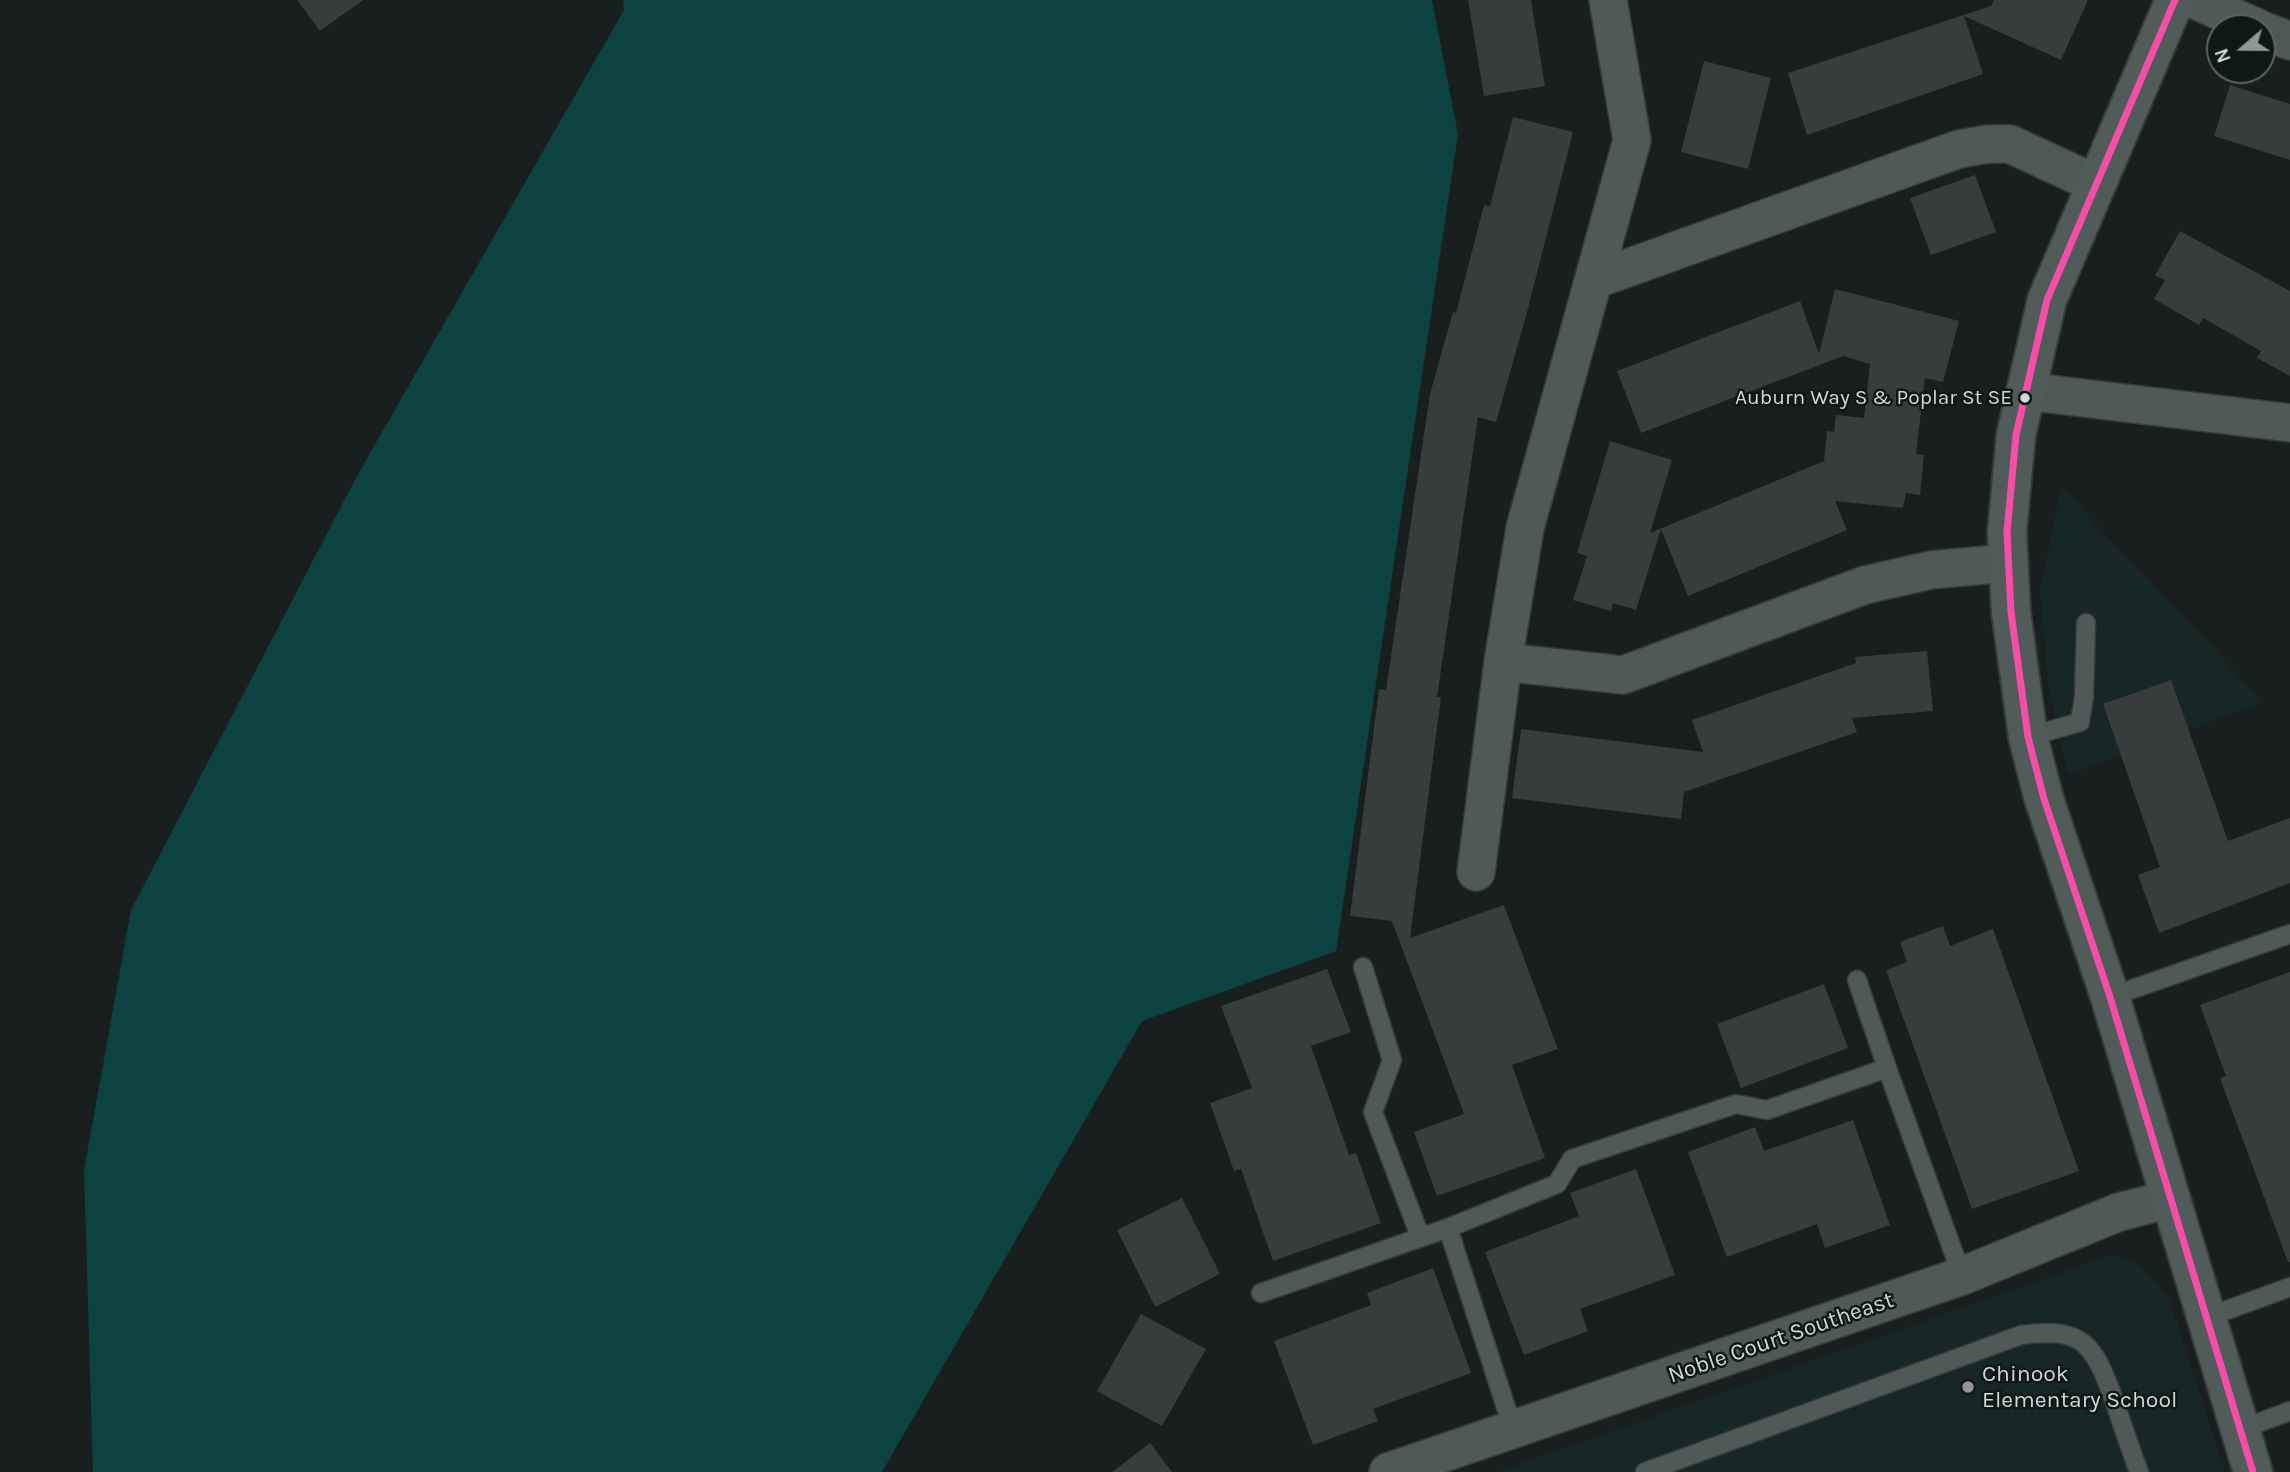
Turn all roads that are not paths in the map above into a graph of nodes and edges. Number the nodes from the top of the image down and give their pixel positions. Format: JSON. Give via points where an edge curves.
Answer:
{"nodes":[{"id":1,"x":1608,"y":0,"type":"edge"},
{"id":2,"x":2175,"y":0,"type":"edge"},
{"id":3,"x":2195,"y":0,"type":"edge"},
{"id":4,"x":2226,"y":14,"type":"edge"},
{"id":5,"x":2096,"y":184,"type":"junction"},
{"id":6,"x":1594,"y":280,"type":"junction"},
{"id":7,"x":2025,"y":391,"type":"junction"},
{"id":8,"x":2290,"y":423,"type":"edge"},
{"id":9,"x":2008,"y":563,"type":"junction"},
{"id":10,"x":2086,"y":623,"type":"dead end"},
{"id":11,"x":1503,"y":662,"type":"junction"},
{"id":12,"x":2028,"y":737,"type":"junction"},
{"id":13,"x":1476,"y":872,"type":"dead end"},
{"id":14,"x":2290,"y":933,"type":"edge"},
{"id":15,"x":1363,"y":967,"type":"dead end"},
{"id":16,"x":1857,"y":980,"type":"dead end"},
{"id":17,"x":2110,"y":998,"type":"junction"},
{"id":18,"x":1887,"y":1068,"type":"junction"},
{"id":19,"x":2171,"y":1199,"type":"junction"},
{"id":20,"x":1448,"y":1228,"type":"junction"},
{"id":21,"x":1420,"y":1236,"type":"junction"},
{"id":22,"x":1962,"y":1276,"type":"junction"},
{"id":23,"x":2290,"y":1287,"type":"edge"},
{"id":24,"x":1261,"y":1293,"type":"dead end"},
{"id":25,"x":2208,"y":1317,"type":"junction"},
{"id":26,"x":2290,"y":1411,"type":"edge"},
{"id":27,"x":1513,"y":1429,"type":"junction"},
{"id":28,"x":2242,"y":1429,"type":"junction"},
{"id":29,"x":1388,"y":1472,"type":"edge"},
{"id":30,"x":1645,"y":1472,"type":"edge"},
{"id":31,"x":2139,"y":1472,"type":"edge"},
{"id":32,"x":2253,"y":1472,"type":"edge"}],
"edges":[{"from":1,"to":6,"type":"street","via":[[1632,140]]},
{"from":2,"to":5,"type":"main road"},
{"from":3,"to":4,"type":"street"},
{"from":5,"to":6,"type":"street","via":[[2010,144],[1959,149]]},
{"from":5,"to":7,"type":"main road","via":[[2047,300]]},
{"from":6,"to":11,"type":"street","via":[[1525,528]]},
{"from":7,"to":8,"type":"street"},
{"from":7,"to":9,"type":"main road","via":[[2015,449]]},
{"from":9,"to":11,"type":"street","via":[[1931,570],[1865,585],[1623,675]]},
{"from":9,"to":12,"type":"main road"},
{"from":10,"to":12,"type":"lane","via":[[2080,722]]},
{"from":11,"to":13,"type":"street"},
{"from":12,"to":17,"type":"main road"},
{"from":14,"to":17,"type":"lane"},
{"from":15,"to":21,"type":"lane","via":[[1392,1060],[1373,1112]]},
{"from":16,"to":18,"type":"lane"},
{"from":17,"to":19,"type":"main road"},
{"from":18,"to":20,"type":"lane","via":[[1767,1110],[1736,1104],[1572,1159],[1557,1184]]},
{"from":18,"to":22,"type":"lane"},
{"from":19,"to":22,"type":"street","name":"Noble Court Southeast","via":[[2119,1212]]},
{"from":19,"to":25,"type":"main road"},
{"from":20,"to":21,"type":"lane"},
{"from":20,"to":27,"type":"lane"},
{"from":21,"to":24,"type":"lane"},
{"from":22,"to":27,"type":"street","name":"Noble Court Southeast"},
{"from":23,"to":25,"type":"lane"},
{"from":25,"to":28,"type":"main road"},
{"from":26,"to":28,"type":"lane"},
{"from":27,"to":29,"type":"street","name":"Noble Court Southeast"},
{"from":28,"to":32,"type":"main road"},
{"from":30,"to":31,"type":"lane","via":[[2021,1335],[2050,1331],[2076,1338],[2101,1365]]}]}
